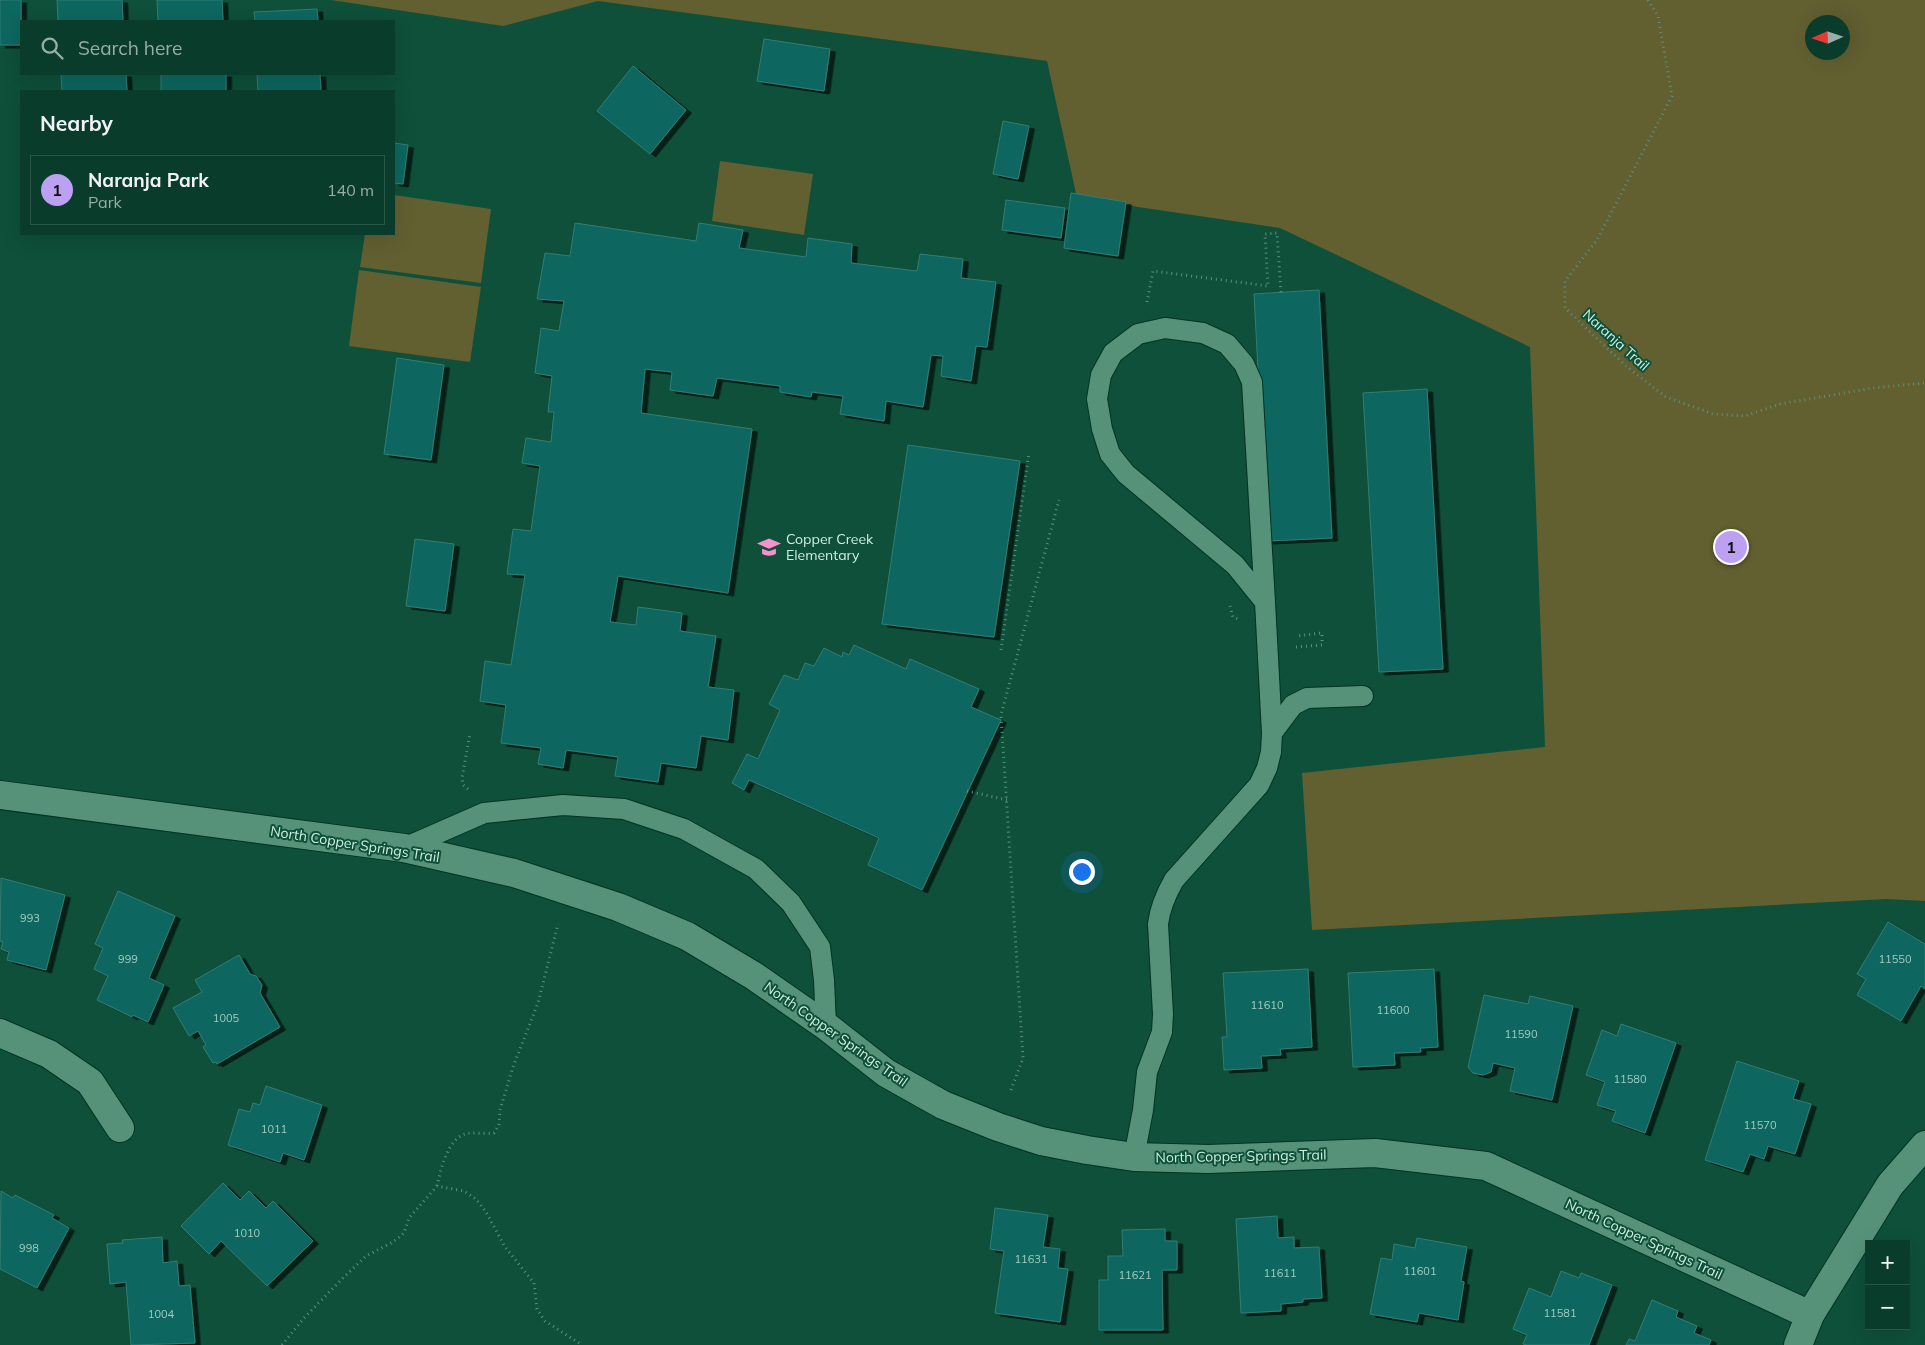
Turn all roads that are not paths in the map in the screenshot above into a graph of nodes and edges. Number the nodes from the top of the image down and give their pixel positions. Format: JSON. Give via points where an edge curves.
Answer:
{"nodes":[{"id":1,"x":1265,"y":602,"type":"junction"},
{"id":2,"x":1363,"y":696,"type":"dead end"},
{"id":3,"x":1272,"y":733,"type":"junction"},
{"id":4,"x":0,"y":795,"type":"edge"},
{"id":5,"x":404,"y":848,"type":"junction"},
{"id":6,"x":826,"y":1026,"type":"junction"},
{"id":7,"x":0,"y":1033,"type":"edge"},
{"id":8,"x":120,"y":1128,"type":"dead end"},
{"id":9,"x":1925,"y":1145,"type":"edge"},
{"id":10,"x":1134,"y":1157,"type":"junction"},
{"id":11,"x":1810,"y":1315,"type":"junction"},
{"id":12,"x":1798,"y":1345,"type":"edge"}],
"edges":[{"from":1,"to":1,"type":"lane","via":[[1252,382],[1244,364],[1227,344],[1203,333],[1165,328],[1138,334],[1113,353],[1101,375],[1097,399],[1110,454],[1126,474],[1235,565]]},
{"from":1,"to":3,"type":"lane"},
{"from":2,"to":3,"type":"lane","via":[[1307,698],[1293,705]]},
{"from":3,"to":10,"type":"lane","via":[[1271,752],[1259,786],[1174,880],[1162,905],[1158,924],[1162,1032],[1147,1072]]},
{"from":4,"to":5,"type":"street","name":"North Copper Springs Trail"},
{"from":5,"to":6,"type":"street","name":"North Copper Springs Trail","via":[[514,872],[618,907],[687,936],[754,976]]},
{"from":5,"to":6,"type":"lane","via":[[484,813],[563,805],[624,809],[684,829],[756,870],[791,902],[820,946]]},
{"from":6,"to":10,"type":"street","name":"North Copper Springs Trail","via":[[886,1073],[943,1105],[1041,1141]]},
{"from":7,"to":8,"type":"street","via":[[49,1054],[90,1082]]},
{"from":9,"to":11,"type":"street","via":[[1890,1185]]},
{"from":10,"to":11,"type":"street","name":"North Copper Springs Trail","via":[[1208,1159],[1375,1153],[1486,1166]]},
{"from":11,"to":12,"type":"street"}]}
